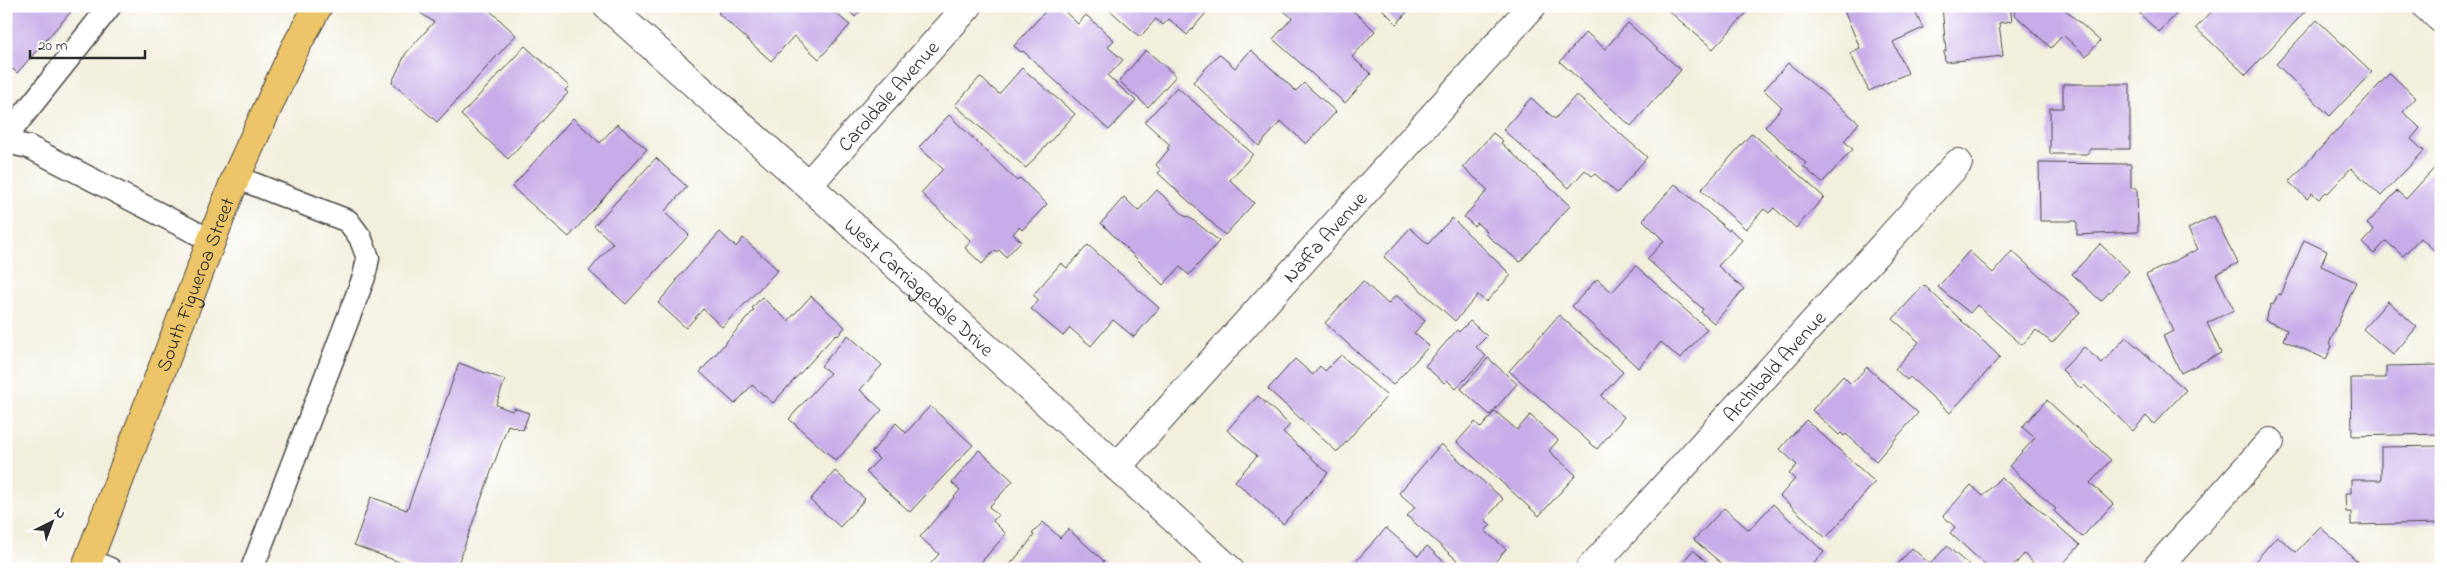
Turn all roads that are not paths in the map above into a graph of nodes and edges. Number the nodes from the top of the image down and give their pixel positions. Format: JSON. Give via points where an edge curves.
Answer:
{"nodes":[{"id":1,"x":110,"y":6,"type":"edge"},
{"id":2,"x":318,"y":6,"type":"edge"},
{"id":3,"x":607,"y":6,"type":"edge"},
{"id":4,"x":968,"y":6,"type":"edge"},
{"id":5,"x":1532,"y":6,"type":"edge"},
{"id":6,"x":2426,"y":6,"type":"edge"},
{"id":7,"x":2441,"y":19,"type":"edge"},
{"id":8,"x":6,"y":137,"type":"edge"},
{"id":9,"x":6,"y":142,"type":"edge"},
{"id":10,"x":1958,"y":163,"type":"dead end"},
{"id":11,"x":236,"y":176,"type":"junction"},
{"id":12,"x":808,"y":186,"type":"junction"},
{"id":13,"x":212,"y":241,"type":"junction"},
{"id":14,"x":2270,"y":442,"type":"dead end"},
{"id":15,"x":1117,"y":467,"type":"junction"},
{"id":16,"x":94,"y":566,"type":"edge"},
{"id":17,"x":252,"y":569,"type":"edge"},
{"id":18,"x":1229,"y":569,"type":"edge"},
{"id":19,"x":1590,"y":569,"type":"edge"},
{"id":20,"x":2156,"y":569,"type":"edge"}],
"edges":[{"from":1,"to":8,"type":"lane"},
{"from":2,"to":11,"type":"main road","name":"South Figueroa Street","via":[[294,50]]},
{"from":3,"to":12,"type":"street","name":"West Carriagedale Drive"},
{"from":4,"to":12,"type":"street","name":"Caroldale Avenue"},
{"from":5,"to":15,"type":"street","name":"Naffa Avenue"},
{"from":6,"to":7,"type":"street"},
{"from":9,"to":13,"type":"lane","via":[[29,147]]},
{"from":10,"to":19,"type":"street","name":"Archibald Avenue"},
{"from":11,"to":13,"type":"main road","name":"South Figueroa Street"},
{"from":11,"to":17,"type":"lane","via":[[348,221],[360,237],[368,258],[364,277]]},
{"from":12,"to":15,"type":"street","name":"West Carriagedale Drive"},
{"from":13,"to":16,"type":"main road","name":"South Figueroa Street"},
{"from":14,"to":20,"type":"street"},
{"from":15,"to":18,"type":"street","name":"West Carriagedale Drive"}]}
